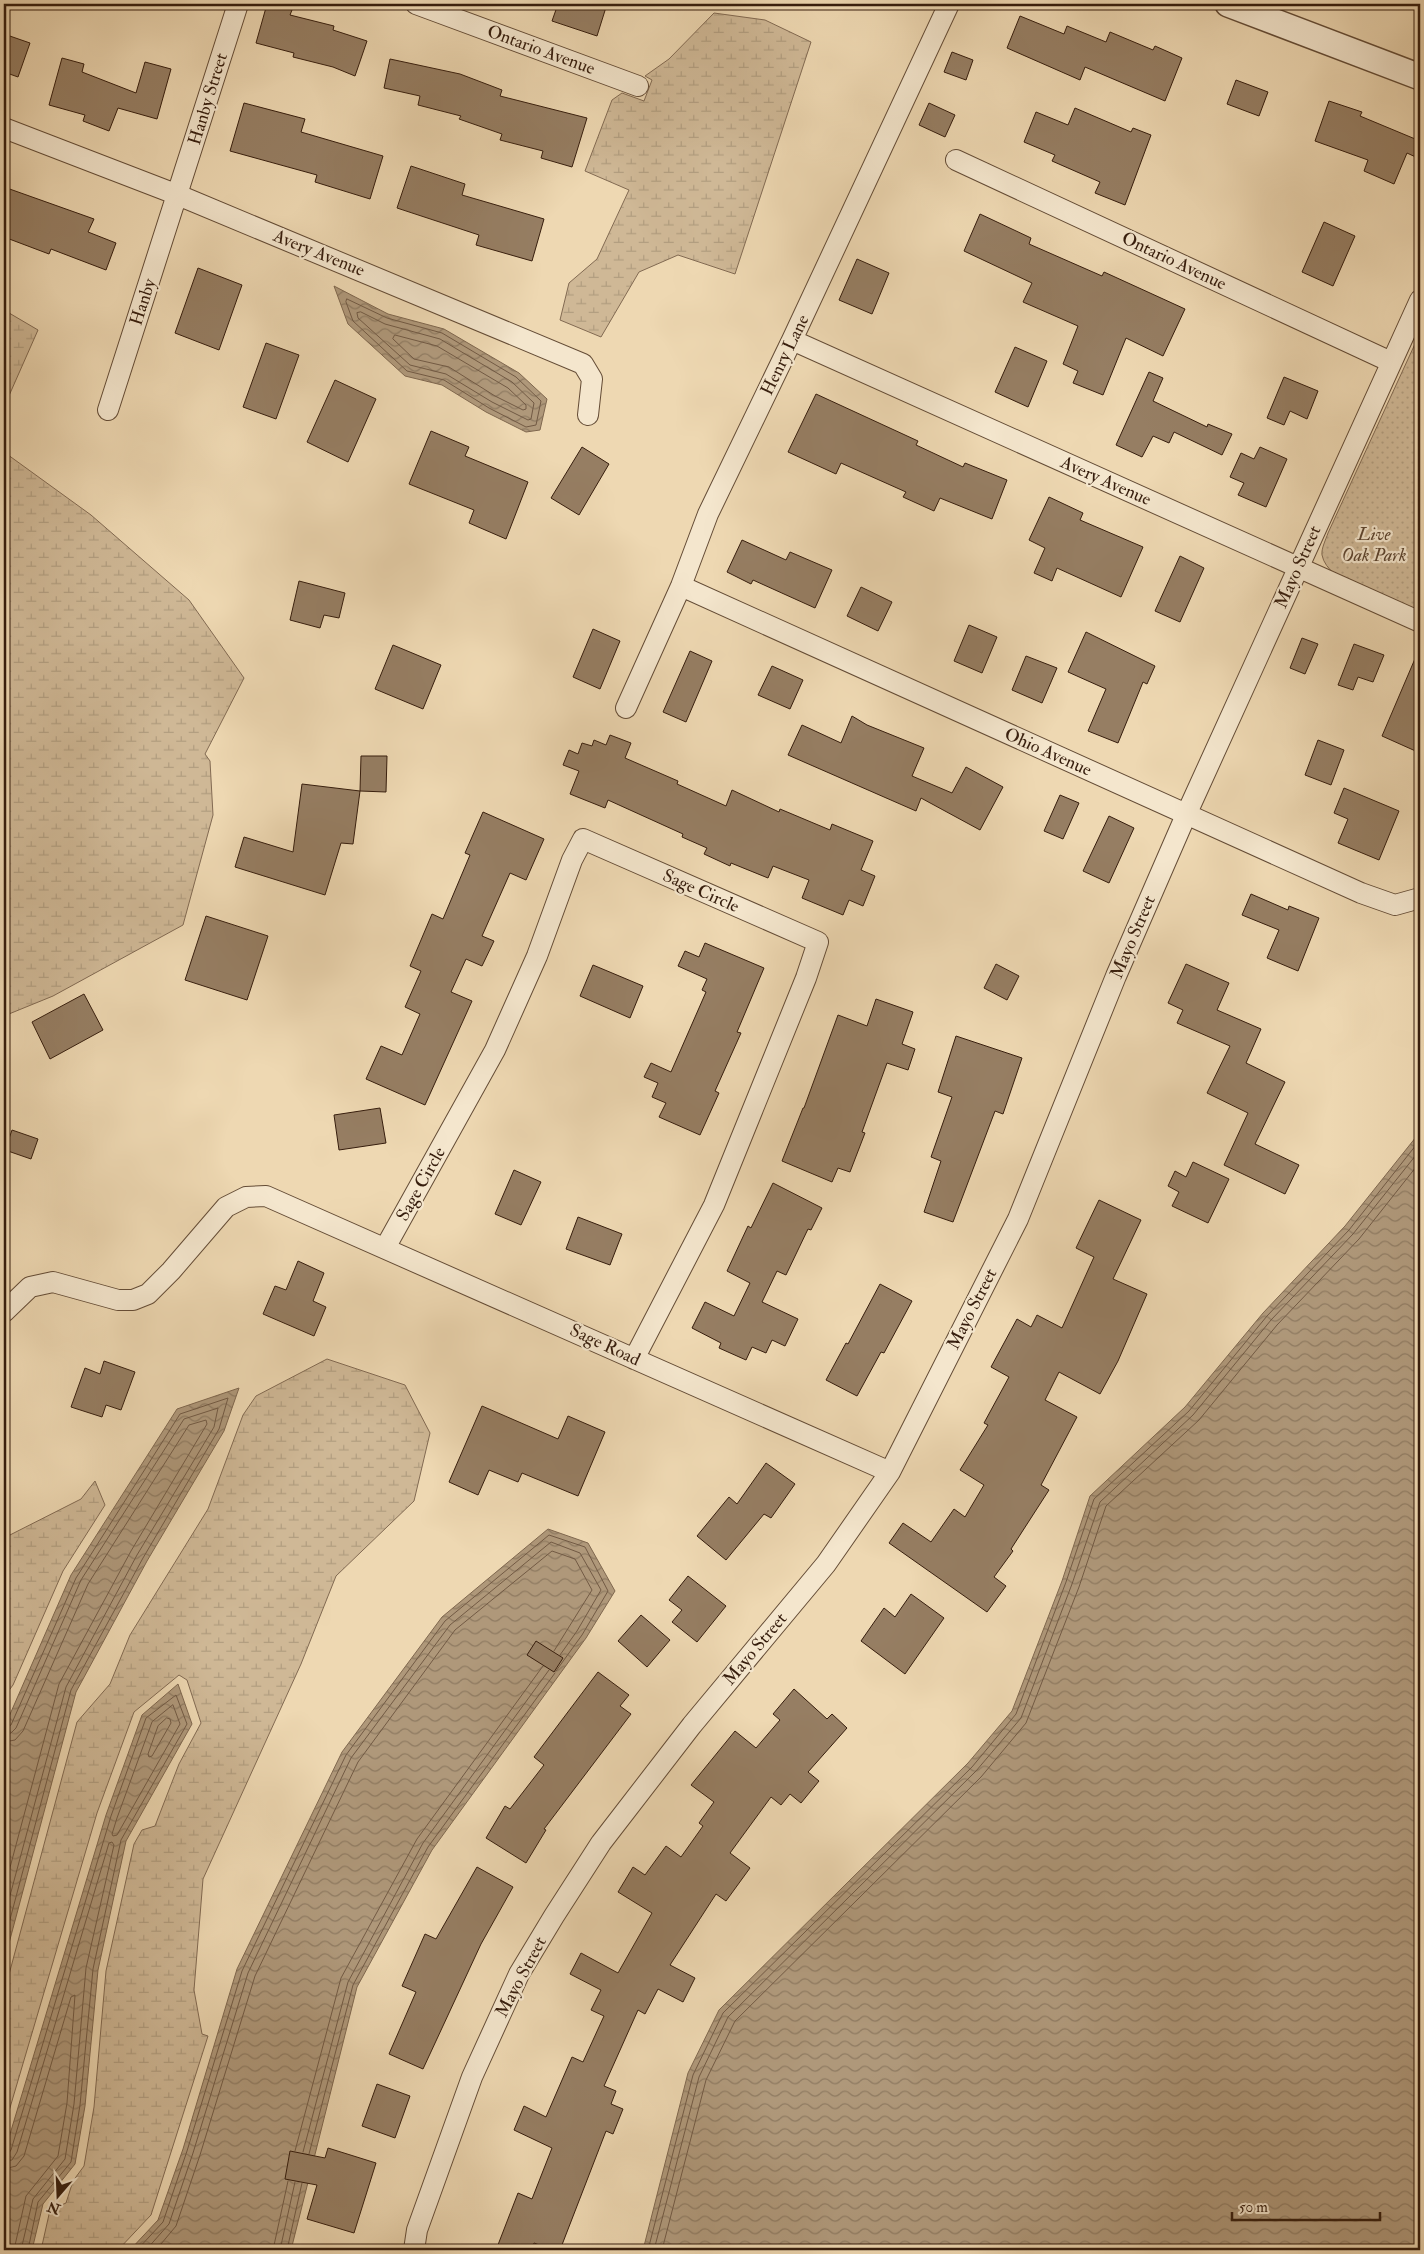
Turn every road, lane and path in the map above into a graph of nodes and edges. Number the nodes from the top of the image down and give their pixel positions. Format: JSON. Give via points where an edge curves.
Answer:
{"nodes":[{"id":1,"x":238,"y":4,"type":"edge"},
{"id":2,"x":416,"y":4,"type":"edge"},
{"id":3,"x":949,"y":4,"type":"edge"},
{"id":4,"x":1228,"y":4,"type":"edge"},
{"id":5,"x":1420,"y":77,"type":"edge"},
{"id":6,"x":638,"y":86,"type":"dead end"},
{"id":7,"x":4,"y":128,"type":"edge"},
{"id":8,"x":956,"y":160,"type":"dead end"},
{"id":9,"x":178,"y":195,"type":"junction"},
{"id":10,"x":1420,"y":300,"type":"edge"},
{"id":11,"x":792,"y":340,"type":"junction"},
{"id":12,"x":1391,"y":362,"type":"junction"},
{"id":13,"x":108,"y":410,"type":"dead end"},
{"id":14,"x":588,"y":415,"type":"dead end"},
{"id":15,"x":1298,"y":568,"type":"junction"},
{"id":16,"x":681,"y":586,"type":"junction"},
{"id":17,"x":1420,"y":622,"type":"edge"},
{"id":18,"x":626,"y":708,"type":"dead end"},
{"id":19,"x":1186,"y":815,"type":"junction"},
{"id":20,"x":1419,"y":899,"type":"edge"},
{"id":21,"x":385,"y":1248,"type":"junction"},
{"id":22,"x":4,"y":1312,"type":"edge"},
{"id":23,"x":634,"y":1359,"type":"junction"},
{"id":24,"x":890,"y":1472,"type":"junction"},
{"id":25,"x":414,"y":2250,"type":"edge"}],
"edges":[{"from":1,"to":9,"type":"street","name":"Hanby Street"},
{"from":2,"to":6,"type":"street","name":"Ontario Avenue"},
{"from":3,"to":11,"type":"street","name":"Henry Lane"},
{"from":4,"to":5,"type":"street"},
{"from":7,"to":9,"type":"street","name":"Avery Avenue"},
{"from":8,"to":12,"type":"street","name":"Ontario Avenue"},
{"from":9,"to":13,"type":"street","name":"Hanby"},
{"from":9,"to":14,"type":"street","name":"Avery Avenue","via":[[583,364],[592,379]]},
{"from":10,"to":12,"type":"street","name":"Mayo Street"},
{"from":11,"to":15,"type":"street","name":"Avery Avenue"},
{"from":11,"to":16,"type":"street","name":"Henry Lane","via":[[708,514]]},
{"from":12,"to":15,"type":"street","name":"Mayo Street"},
{"from":15,"to":17,"type":"street","name":"Avery Avenue"},
{"from":15,"to":19,"type":"street","name":"Mayo Street"},
{"from":16,"to":18,"type":"street","name":"Henry Lane"},
{"from":16,"to":19,"type":"street","name":"Ohio Avenue"},
{"from":19,"to":20,"type":"street","name":"Ohio Avenue","via":[[1361,894],[1395,905]]},
{"from":19,"to":24,"type":"street","name":"Mayo Street","via":[[1116,976],[1018,1219]]},
{"from":21,"to":22,"type":"street","name":"Sage Road","via":[[266,1196],[246,1197],[226,1207],[148,1294],[134,1300],[118,1300],[53,1282],[30,1287]]},
{"from":21,"to":23,"type":"street","name":"Sage Road"},
{"from":21,"to":23,"type":"street","name":"Sage Circle","via":[[495,1050],[538,956],[572,860],[583,839],[818,942],[714,1205]]},
{"from":23,"to":24,"type":"street","name":"Sage Road"},
{"from":24,"to":25,"type":"street","name":"Mayo Street","via":[[826,1564],[692,1725],[601,1843],[524,1966],[472,2077],[417,2230]]}]}
